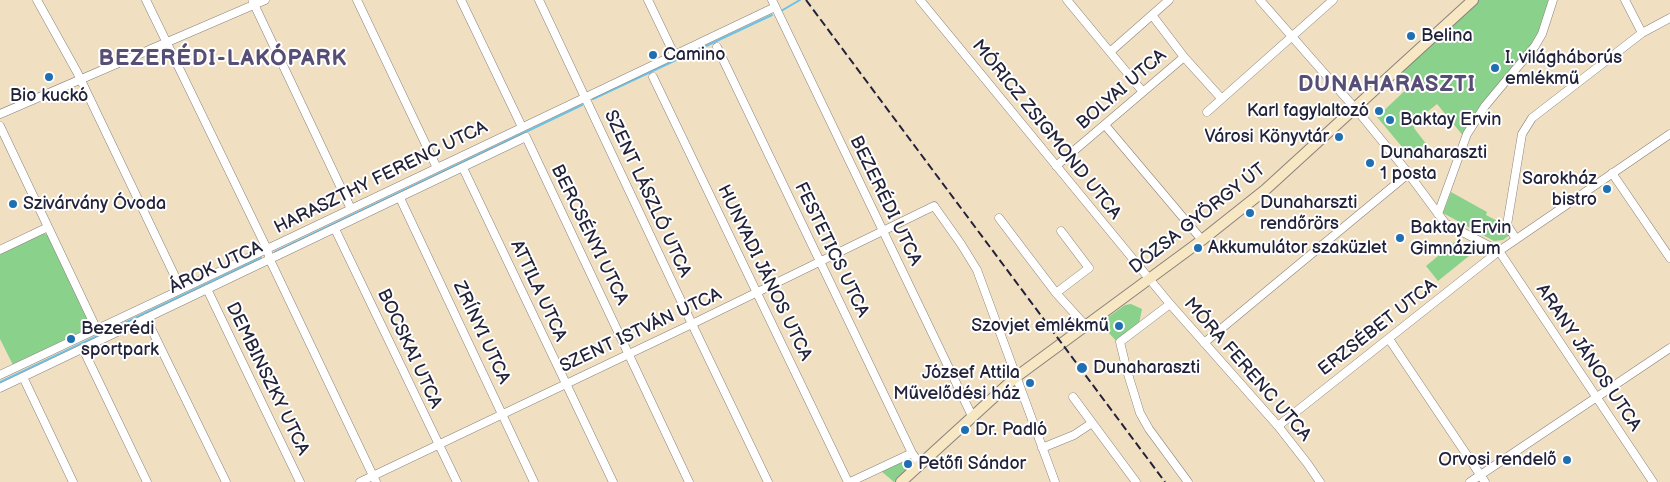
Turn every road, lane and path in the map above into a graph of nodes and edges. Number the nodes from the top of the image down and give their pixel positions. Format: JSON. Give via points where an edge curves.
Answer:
{"nodes":[{"id":1,"x":37,"y":0,"type":"edge"},
{"id":2,"x":146,"y":0,"type":"edge"},
{"id":3,"x":265,"y":0,"type":"edge"},
{"id":4,"x":357,"y":0,"type":"edge"},
{"id":5,"x":461,"y":0,"type":"edge"},
{"id":6,"x":539,"y":0,"type":"edge"},
{"id":7,"x":648,"y":0,"type":"edge"},
{"id":8,"x":920,"y":0,"type":"edge"},
{"id":9,"x":1067,"y":0,"type":"edge"},
{"id":10,"x":1169,"y":0,"type":"edge"},
{"id":11,"x":1260,"y":0,"type":"edge"},
{"id":12,"x":1333,"y":0,"type":"edge"},
{"id":13,"x":1473,"y":0,"type":"edge"},
{"id":14,"x":1553,"y":0,"type":"edge"},
{"id":15,"x":1625,"y":0,"type":"edge"},
{"id":16,"x":253,"y":2,"type":"edge"},
{"id":17,"x":773,"y":3,"type":"edge"},
{"id":18,"x":1152,"y":15,"type":"junction"},
{"id":19,"x":1670,"y":18,"type":"edge"},
{"id":20,"x":1642,"y":33,"type":"junction"},
{"id":21,"x":1292,"y":36,"type":"junction"},
{"id":22,"x":167,"y":43,"type":"junction"},
{"id":23,"x":717,"y":47,"type":"dead end"},
{"id":24,"x":1110,"y":52,"type":"junction"},
{"id":25,"x":674,"y":54,"type":"junction"},
{"id":26,"x":1184,"y":57,"type":"junction"},
{"id":27,"x":653,"y":77,"type":"dead end"},
{"id":28,"x":80,"y":80,"type":"junction"},
{"id":29,"x":1143,"y":92,"type":"junction"},
{"id":30,"x":585,"y":97,"type":"junction"},
{"id":31,"x":1221,"y":98,"type":"junction"},
{"id":32,"x":1354,"y":108,"type":"junction"},
{"id":33,"x":1207,"y":112,"type":"dead end"},
{"id":34,"x":0,"y":114,"type":"edge"},
{"id":35,"x":1105,"y":125,"type":"junction"},
{"id":36,"x":0,"y":126,"type":"edge"},
{"id":37,"x":522,"y":127,"type":"junction"},
{"id":38,"x":1670,"y":134,"type":"edge"},
{"id":39,"x":526,"y":137,"type":"joint"},
{"id":40,"x":1056,"y":166,"type":"junction"},
{"id":41,"x":437,"y":168,"type":"junction"},
{"id":42,"x":463,"y":168,"type":"junction"},
{"id":43,"x":1612,"y":173,"type":"junction"},
{"id":44,"x":1408,"y":174,"type":"junction"},
{"id":45,"x":400,"y":198,"type":"junction"},
{"id":46,"x":351,"y":209,"type":"junction"},
{"id":47,"x":1438,"y":214,"type":"junction"},
{"id":48,"x":999,"y":218,"type":"dead end"},
{"id":49,"x":48,"y":227,"type":"junction"},
{"id":50,"x":335,"y":229,"type":"junction"},
{"id":51,"x":883,"y":230,"type":"junction"},
{"id":52,"x":1060,"y":231,"type":"dead end"},
{"id":53,"x":1516,"y":239,"type":"junction"},
{"id":54,"x":1202,"y":240,"type":"junction"},
{"id":55,"x":267,"y":249,"type":"junction"},
{"id":56,"x":0,"y":250,"type":"edge"},
{"id":57,"x":1498,"y":251,"type":"junction"},
{"id":58,"x":1670,"y":258,"type":"edge"},
{"id":59,"x":270,"y":260,"type":"junction"},
{"id":60,"x":820,"y":262,"type":"junction"},
{"id":61,"x":1149,"y":279,"type":"junction"},
{"id":62,"x":207,"y":289,"type":"junction"},
{"id":63,"x":181,"y":290,"type":"junction"},
{"id":64,"x":757,"y":292,"type":"junction"},
{"id":65,"x":1056,"y":293,"type":"junction"},
{"id":66,"x":1170,"y":304,"type":"junction"},
{"id":67,"x":146,"y":318,"type":"junction"},
{"id":68,"x":692,"y":324,"type":"junction"},
{"id":69,"x":1085,"y":325,"type":"junction"},
{"id":70,"x":97,"y":330,"type":"junction"},
{"id":71,"x":1389,"y":339,"type":"junction"},
{"id":72,"x":1204,"y":343,"type":"junction"},
{"id":73,"x":1670,"y":348,"type":"edge"},
{"id":74,"x":83,"y":349,"type":"junction"},
{"id":75,"x":630,"y":354,"type":"junction"},
{"id":76,"x":0,"y":374,"type":"edge"},
{"id":77,"x":23,"y":377,"type":"junction"},
{"id":78,"x":1016,"y":377,"type":"junction"},
{"id":79,"x":566,"y":384,"type":"junction"},
{"id":80,"x":0,"y":388,"type":"edge"},
{"id":81,"x":1073,"y":397,"type":"dead end"},
{"id":82,"x":1596,"y":397,"type":"junction"},
{"id":83,"x":502,"y":414,"type":"junction"},
{"id":84,"x":972,"y":416,"type":"junction"},
{"id":85,"x":1092,"y":423,"type":"junction"},
{"id":86,"x":1278,"y":426,"type":"junction"},
{"id":87,"x":438,"y":444,"type":"junction"},
{"id":88,"x":1042,"y":448,"type":"junction"},
{"id":89,"x":912,"y":453,"type":"junction"},
{"id":90,"x":920,"y":464,"type":"junction"},
{"id":91,"x":375,"y":479,"type":"edge"},
{"id":92,"x":1482,"y":479,"type":"edge"},
{"id":93,"x":73,"y":482,"type":"edge"},
{"id":94,"x":147,"y":482,"type":"edge"},
{"id":95,"x":226,"y":482,"type":"edge"},
{"id":96,"x":300,"y":482,"type":"edge"},
{"id":97,"x":360,"y":482,"type":"edge"},
{"id":98,"x":457,"y":482,"type":"edge"},
{"id":99,"x":534,"y":482,"type":"edge"},
{"id":100,"x":613,"y":482,"type":"edge"},
{"id":101,"x":689,"y":482,"type":"edge"},
{"id":102,"x":768,"y":482,"type":"edge"},
{"id":103,"x":849,"y":482,"type":"edge"},
{"id":104,"x":901,"y":482,"type":"edge"},
{"id":105,"x":1055,"y":482,"type":"edge"},
{"id":106,"x":1136,"y":482,"type":"edge"},
{"id":107,"x":1188,"y":482,"type":"edge"},
{"id":108,"x":1320,"y":482,"type":"edge"},
{"id":109,"x":1470,"y":482,"type":"edge"},
{"id":110,"x":1653,"y":482,"type":"edge"}],
"edges":[{"from":1,"to":28,"type":"street"},
{"from":2,"to":22,"type":"street"},
{"from":3,"to":16,"type":"street"},
{"from":4,"to":41,"type":"street"},
{"from":5,"to":37,"type":"street"},
{"from":6,"to":30,"type":"street","name":"SZENT LÁSZLÓ UTCA"},
{"from":7,"to":25,"type":"street"},
{"from":8,"to":40,"type":"street","name":"MÓRICZ ZSIGMOND UTCA"},
{"from":9,"to":24,"type":"street"},
{"from":10,"to":18,"type":"street"},
{"from":11,"to":21,"type":"street"},
{"from":12,"to":21,"type":"street"},
{"from":13,"to":32,"type":"main road","name":"DÓZSA GYÖRGY ÚT"},
{"from":14,"to":47,"type":"street","via":[[1536,46],[1485,106],[1467,134]]},
{"from":15,"to":20,"type":"street"},
{"from":16,"to":22,"type":"street"},
{"from":16,"to":46,"type":"street"},
{"from":17,"to":25,"type":"street","name":"HARASZTHY FERENC UTCA"},
{"from":17,"to":51,"type":"street","name":"BEZERÉDI UTCA"},
{"from":18,"to":24,"type":"street"},
{"from":18,"to":26,"type":"street"},
{"from":19,"to":20,"type":"street"},
{"from":20,"to":53,"type":"street","via":[[1532,118],[1522,134],[1508,224]]},
{"from":21,"to":31,"type":"street"},
{"from":21,"to":32,"type":"street"},
{"from":22,"to":28,"type":"street"},
{"from":22,"to":55,"type":"street"},
{"from":23,"to":60,"type":"street","name":"FESTETICS UTCA"},
{"from":24,"to":29,"type":"street"},
{"from":25,"to":30,"type":"street","name":"HARASZTHY FERENC UTCA"},
{"from":26,"to":29,"type":"street","name":"BOLYAI UTCA"},
{"from":26,"to":31,"type":"street"},
{"from":27,"to":64,"type":"street","name":"HUNYADI JÁNOS UTCA"},
{"from":28,"to":34,"type":"street"},
{"from":28,"to":63,"type":"street"},
{"from":29,"to":35,"type":"street","name":"BOLYAI UTCA"},
{"from":30,"to":37,"type":"street","name":"HARASZTHY FERENC UTCA"},
{"from":30,"to":68,"type":"street","name":"SZENT LÁSZLÓ UTCA"},
{"from":31,"to":33,"type":"street"},
{"from":32,"to":44,"type":"street"},
{"from":32,"to":54,"type":"main road","name":"DÓZSA GYÖRGY ÚT","via":[[1265,190]]},
{"from":35,"to":40,"type":"street","name":"BOLYAI UTCA"},
{"from":35,"to":54,"type":"street"},
{"from":36,"to":49,"type":"street"},
{"from":37,"to":41,"type":"street","name":"HARASZTHY FERENC UTCA"},
{"from":38,"to":43,"type":"street","name":"ERZSÉBET UTCA"},
{"from":39,"to":42,"type":"street","name":"ÁROK UTCA"},
{"from":39,"to":75,"type":"street","name":"BERCSÉNYI UTCA"},
{"from":40,"to":61,"type":"street","name":"MÓRICZ ZSIGMOND UTCA"},
{"from":41,"to":46,"type":"street","name":"HARASZTHY FERENC UTCA"},
{"from":42,"to":45,"type":"street","name":"ÁROK UTCA"},
{"from":42,"to":79,"type":"street","name":"ATTILA UTCA"},
{"from":43,"to":53,"type":"street","name":"ERZSÉBET UTCA"},
{"from":43,"to":58,"type":"street"},
{"from":44,"to":47,"type":"street"},
{"from":44,"to":72,"type":"street"},
{"from":45,"to":50,"type":"street","name":"ÁROK UTCA"},
{"from":45,"to":83,"type":"street","name":"ZRÍNYI UTCA"},
{"from":46,"to":55,"type":"street","name":"HARASZTHY FERENC UTCA"},
{"from":47,"to":57,"type":"street","via":[[1446,223]]},
{"from":48,"to":65,"type":"street"},
{"from":49,"to":56,"type":"street"},
{"from":49,"to":70,"type":"street"},
{"from":50,"to":59,"type":"street","name":"ÁROK UTCA"},
{"from":50,"to":87,"type":"street","name":"BOCSKAI UTCA"},
{"from":51,"to":60,"type":"street","name":"SZENT ISTVÁN UTCA"},
{"from":51,"to":78,"type":"street","name":"SZENT ISTVÁN UTCA","via":[[934,206],[977,270]]},
{"from":51,"to":84,"type":"street","name":"BEZERÉDI UTCA"},
{"from":52,"to":65,"type":"street","via":[[1089,268]]},
{"from":53,"to":57,"type":"street","name":"ERZSÉBET UTCA"},
{"from":54,"to":61,"type":"main road","name":"DÓZSA GYÖRGY ÚT"},
{"from":55,"to":59,"type":"street"},
{"from":55,"to":63,"type":"street","name":"HARASZTHY FERENC UTCA"},
{"from":57,"to":71,"type":"street","name":"ERZSÉBET UTCA"},
{"from":57,"to":82,"type":"street","name":"ARANY JÁNOS UTCA"},
{"from":59,"to":62,"type":"street","name":"ÁROK UTCA"},
{"from":59,"to":91,"type":"street"},
{"from":60,"to":64,"type":"street","name":"SZENT ISTVÁN UTCA"},
{"from":60,"to":89,"type":"street","name":"FESTETICS UTCA"},
{"from":61,"to":66,"type":"street","name":"MÓRA FERENC UTCA"},
{"from":61,"to":69,"type":"main road","name":"DÓZSA GYÖRGY ÚT"},
{"from":62,"to":67,"type":"street","name":"ÁROK UTCA"},
{"from":62,"to":96,"type":"street","name":"DEMBINSZKY UTCA"},
{"from":63,"to":70,"type":"street","name":"HARASZTHY FERENC UTCA"},
{"from":64,"to":68,"type":"street","name":"SZENT ISTVÁN UTCA"},
{"from":64,"to":103,"type":"street","name":"HUNYADI JÁNOS UTCA"},
{"from":65,"to":69,"type":"street"},
{"from":66,"to":72,"type":"street","name":"MÓRA FERENC UTCA"},
{"from":66,"to":107,"type":"street","via":[[1120,342],[1140,413]]},
{"from":67,"to":74,"type":"street","name":"ÁROK UTCA"},
{"from":67,"to":95,"type":"street"},
{"from":68,"to":75,"type":"street","name":"SZENT ISTVÁN UTCA"},
{"from":68,"to":102,"type":"street","name":"SZENT LÁSZLÓ UTCA"},
{"from":69,"to":78,"type":"main road","name":"DÓZSA GYÖRGY ÚT"},
{"from":70,"to":76,"type":"street","name":"HARASZTHY FERENC UTCA"},
{"from":71,"to":86,"type":"street","name":"ERZSÉBET UTCA"},
{"from":71,"to":92,"type":"street"},
{"from":72,"to":86,"type":"street","name":"MÓRA FERENC UTCA"},
{"from":73,"to":82,"type":"street"},
{"from":74,"to":77,"type":"street","name":"ÁROK UTCA"},
{"from":74,"to":94,"type":"street"},
{"from":75,"to":79,"type":"street","name":"SZENT ISTVÁN UTCA"},
{"from":75,"to":101,"type":"street","name":"BERCSÉNYI UTCA"},
{"from":77,"to":80,"type":"street","name":"ÁROK UTCA"},
{"from":77,"to":93,"type":"street"},
{"from":78,"to":84,"type":"main road","name":"DÓZSA GYÖRGY ÚT"},
{"from":78,"to":88,"type":"street"},
{"from":79,"to":83,"type":"street","name":"SZENT ISTVÁN UTCA"},
{"from":79,"to":100,"type":"street","name":"ATTILA UTCA"},
{"from":81,"to":85,"type":"street"},
{"from":82,"to":92,"type":"street"},
{"from":82,"to":110,"type":"street","name":"ARANY JÁNOS UTCA"},
{"from":83,"to":87,"type":"street","name":"SZENT ISTVÁN UTCA"},
{"from":83,"to":99,"type":"street","name":"ZRÍNYI UTCA"},
{"from":84,"to":90,"type":"main road","name":"DÓZSA GYÖRGY ÚT"},
{"from":85,"to":88,"type":"street","via":[[1074,435]]},
{"from":85,"to":106,"type":"street"},
{"from":86,"to":108,"type":"street","name":"MÓRA FERENC UTCA"},
{"from":87,"to":91,"type":"street","name":"SZENT ISTVÁN UTCA"},
{"from":87,"to":98,"type":"street","name":"BOCSKAI UTCA"},
{"from":88,"to":105,"type":"street"},
{"from":89,"to":90,"type":"street","name":"FESTETICS UTCA"},
{"from":89,"to":103,"type":"street"},
{"from":90,"to":104,"type":"main road","name":"DÓZSA GYÖRGY ÚT"},
{"from":91,"to":97,"type":"street","name":"SZENT ISTVÁN UTCA"},
{"from":92,"to":109,"type":"street"}]}
